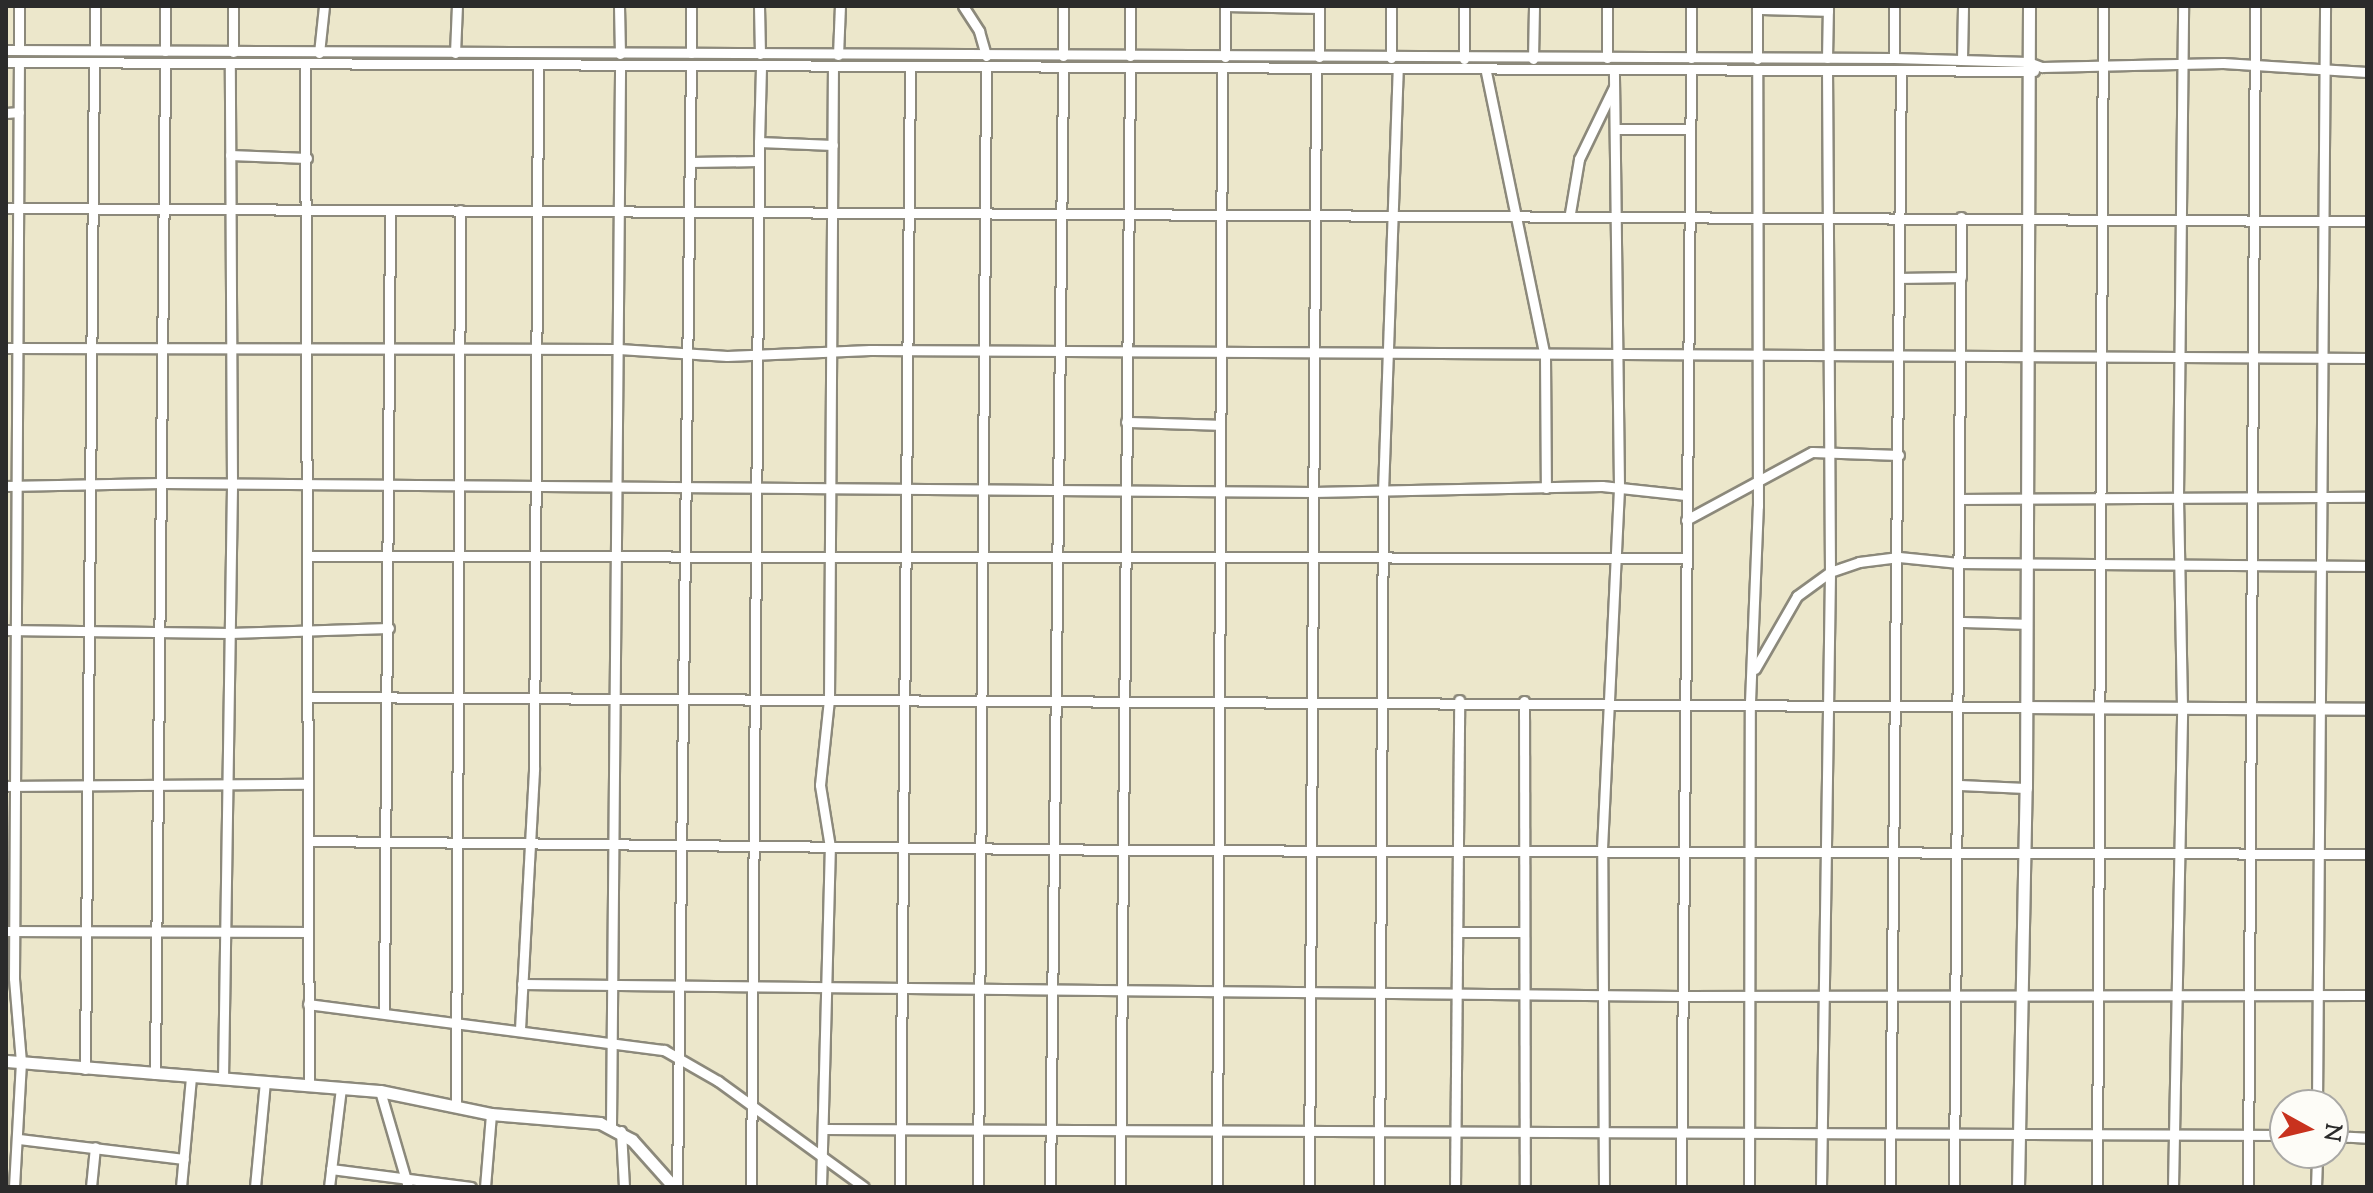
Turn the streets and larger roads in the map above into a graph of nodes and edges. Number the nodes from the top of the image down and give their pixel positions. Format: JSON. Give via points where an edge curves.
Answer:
{"nodes":[{"id":1,"x":19,"y":6,"type":"edge"},
{"id":2,"x":95,"y":6,"type":"edge"},
{"id":3,"x":165,"y":6,"type":"edge"},
{"id":4,"x":233,"y":6,"type":"edge"},
{"id":5,"x":324,"y":6,"type":"edge"},
{"id":6,"x":457,"y":6,"type":"edge"},
{"id":7,"x":619,"y":6,"type":"edge"},
{"id":8,"x":691,"y":6,"type":"edge"},
{"id":9,"x":759,"y":6,"type":"edge"},
{"id":10,"x":840,"y":6,"type":"edge"},
{"id":11,"x":963,"y":6,"type":"edge"},
{"id":12,"x":1063,"y":6,"type":"edge"},
{"id":13,"x":1130,"y":6,"type":"edge"},
{"id":14,"x":1225,"y":6,"type":"edge"},
{"id":15,"x":1391,"y":6,"type":"edge"},
{"id":16,"x":1464,"y":6,"type":"edge"},
{"id":17,"x":1534,"y":6,"type":"edge"},
{"id":18,"x":1607,"y":6,"type":"edge"},
{"id":19,"x":1691,"y":6,"type":"edge"},
{"id":20,"x":1894,"y":6,"type":"edge"},
{"id":21,"x":1963,"y":6,"type":"edge"},
{"id":22,"x":2029,"y":6,"type":"edge"},
{"id":23,"x":2103,"y":6,"type":"edge"},
{"id":24,"x":2183,"y":6,"type":"edge"},
{"id":25,"x":2255,"y":6,"type":"edge"},
{"id":26,"x":2325,"y":6,"type":"edge"},
{"id":27,"x":1319,"y":7,"type":"edge"},
{"id":28,"x":1757,"y":8,"type":"edge"},
{"id":29,"x":1828,"y":8,"type":"edge"},
{"id":30,"x":6,"y":50,"type":"edge"},
{"id":31,"x":19,"y":50,"type":"junction"},
{"id":32,"x":95,"y":50,"type":"junction"},
{"id":33,"x":165,"y":51,"type":"junction"},
{"id":34,"x":233,"y":52,"type":"junction"},
{"id":35,"x":319,"y":53,"type":"junction"},
{"id":36,"x":455,"y":53,"type":"junction"},
{"id":37,"x":691,"y":53,"type":"junction"},
{"id":38,"x":620,"y":54,"type":"junction"},
{"id":39,"x":760,"y":54,"type":"junction"},
{"id":40,"x":838,"y":55,"type":"junction"},
{"id":41,"x":986,"y":56,"type":"junction"},
{"id":42,"x":1063,"y":56,"type":"junction"},
{"id":43,"x":1130,"y":56,"type":"junction"},
{"id":44,"x":1225,"y":57,"type":"junction"},
{"id":45,"x":1319,"y":57,"type":"junction"},
{"id":46,"x":1391,"y":58,"type":"junction"},
{"id":47,"x":1607,"y":58,"type":"junction"},
{"id":48,"x":1691,"y":58,"type":"junction"},
{"id":49,"x":1827,"y":58,"type":"junction"},
{"id":50,"x":1894,"y":58,"type":"junction"},
{"id":51,"x":1464,"y":59,"type":"junction"},
{"id":52,"x":1533,"y":59,"type":"junction"},
{"id":53,"x":1757,"y":59,"type":"junction"},
{"id":54,"x":1962,"y":59,"type":"junction"},
{"id":55,"x":6,"y":62,"type":"edge"},
{"id":56,"x":19,"y":62,"type":"junction"},
{"id":57,"x":94,"y":63,"type":"junction"},
{"id":58,"x":165,"y":64,"type":"junction"},
{"id":59,"x":2182,"y":64,"type":"junction"},
{"id":60,"x":230,"y":65,"type":"junction"},
{"id":61,"x":691,"y":65,"type":"junction"},
{"id":62,"x":305,"y":66,"type":"junction"},
{"id":63,"x":538,"y":66,"type":"junction"},
{"id":64,"x":620,"y":66,"type":"junction"},
{"id":65,"x":2103,"y":66,"type":"junction"},
{"id":66,"x":2256,"y":66,"type":"junction"},
{"id":67,"x":761,"y":67,"type":"junction"},
{"id":68,"x":833,"y":68,"type":"junction"},
{"id":69,"x":1063,"y":68,"type":"junction"},
{"id":70,"x":2028,"y":68,"type":"junction"},
{"id":71,"x":910,"y":69,"type":"junction"},
{"id":72,"x":986,"y":69,"type":"junction"},
{"id":73,"x":1130,"y":69,"type":"junction"},
{"id":74,"x":1222,"y":69,"type":"junction"},
{"id":75,"x":1316,"y":70,"type":"junction"},
{"id":76,"x":1614,"y":71,"type":"junction"},
{"id":77,"x":1691,"y":71,"type":"junction"},
{"id":78,"x":1757,"y":71,"type":"junction"},
{"id":79,"x":1827,"y":71,"type":"junction"},
{"id":80,"x":1901,"y":71,"type":"junction"},
{"id":81,"x":1398,"y":72,"type":"junction"},
{"id":82,"x":1486,"y":72,"type":"junction"},
{"id":83,"x":2325,"y":72,"type":"junction"},
{"id":84,"x":2367,"y":72,"type":"edge"},
{"id":85,"x":1614,"y":87,"type":"junction"},
{"id":86,"x":19,"y":112,"type":"junction"},
{"id":87,"x":6,"y":113,"type":"edge"},
{"id":88,"x":1615,"y":129,"type":"junction"},
{"id":89,"x":1690,"y":129,"type":"junction"},
{"id":90,"x":759,"y":142,"type":"junction"},
{"id":91,"x":833,"y":145,"type":"junction"},
{"id":92,"x":230,"y":155,"type":"junction"},
{"id":93,"x":307,"y":158,"type":"junction"},
{"id":94,"x":759,"y":161,"type":"junction"},
{"id":95,"x":690,"y":162,"type":"junction"},
{"id":96,"x":6,"y":208,"type":"edge"},
{"id":97,"x":20,"y":208,"type":"junction"},
{"id":98,"x":230,"y":208,"type":"junction"},
{"id":99,"x":94,"y":209,"type":"junction"},
{"id":100,"x":162,"y":210,"type":"junction"},
{"id":101,"x":307,"y":210,"type":"junction"},
{"id":102,"x":390,"y":210,"type":"junction"},
{"id":103,"x":460,"y":210,"type":"junction"},
{"id":104,"x":536,"y":211,"type":"junction"},
{"id":105,"x":620,"y":213,"type":"junction"},
{"id":106,"x":690,"y":213,"type":"junction"},
{"id":107,"x":833,"y":213,"type":"junction"},
{"id":108,"x":909,"y":213,"type":"junction"},
{"id":109,"x":1570,"y":213,"type":"junction"},
{"id":110,"x":984,"y":214,"type":"junction"},
{"id":111,"x":1518,"y":214,"type":"junction"},
{"id":112,"x":1615,"y":214,"type":"junction"},
{"id":113,"x":758,"y":215,"type":"junction"},
{"id":114,"x":1058,"y":215,"type":"junction"},
{"id":115,"x":1127,"y":217,"type":"junction"},
{"id":116,"x":1690,"y":217,"type":"junction"},
{"id":117,"x":1757,"y":217,"type":"junction"},
{"id":118,"x":1900,"y":217,"type":"junction"},
{"id":119,"x":1961,"y":217,"type":"junction"},
{"id":120,"x":1221,"y":218,"type":"junction"},
{"id":121,"x":1315,"y":218,"type":"junction"},
{"id":122,"x":1828,"y":218,"type":"junction"},
{"id":123,"x":2027,"y":219,"type":"junction"},
{"id":124,"x":2104,"y":219,"type":"junction"},
{"id":125,"x":1390,"y":220,"type":"junction"},
{"id":126,"x":2180,"y":220,"type":"junction"},
{"id":127,"x":2324,"y":220,"type":"junction"},
{"id":128,"x":2254,"y":221,"type":"junction"},
{"id":129,"x":2367,"y":221,"type":"edge"},
{"id":130,"x":1961,"y":277,"type":"junction"},
{"id":131,"x":1900,"y":278,"type":"junction"},
{"id":132,"x":92,"y":347,"type":"junction"},
{"id":133,"x":161,"y":347,"type":"junction"},
{"id":134,"x":230,"y":347,"type":"junction"},
{"id":135,"x":6,"y":348,"type":"edge"},
{"id":136,"x":19,"y":348,"type":"junction"},
{"id":137,"x":307,"y":348,"type":"junction"},
{"id":138,"x":390,"y":348,"type":"junction"},
{"id":139,"x":461,"y":349,"type":"junction"},
{"id":140,"x":534,"y":349,"type":"junction"},
{"id":141,"x":619,"y":349,"type":"junction"},
{"id":142,"x":910,"y":350,"type":"junction"},
{"id":143,"x":832,"y":351,"type":"junction"},
{"id":144,"x":690,"y":352,"type":"junction"},
{"id":145,"x":982,"y":352,"type":"junction"},
{"id":146,"x":1056,"y":353,"type":"junction"},
{"id":147,"x":1125,"y":353,"type":"junction"},
{"id":148,"x":1220,"y":353,"type":"junction"},
{"id":149,"x":1314,"y":353,"type":"junction"},
{"id":150,"x":1387,"y":353,"type":"junction"},
{"id":151,"x":1618,"y":354,"type":"junction"},
{"id":152,"x":756,"y":355,"type":"junction"},
{"id":153,"x":1688,"y":355,"type":"junction"},
{"id":154,"x":1545,"y":356,"type":"junction"},
{"id":155,"x":1756,"y":356,"type":"junction"},
{"id":156,"x":1827,"y":356,"type":"junction"},
{"id":157,"x":1900,"y":356,"type":"junction"},
{"id":158,"x":1961,"y":357,"type":"junction"},
{"id":159,"x":2180,"y":357,"type":"junction"},
{"id":160,"x":2027,"y":358,"type":"junction"},
{"id":161,"x":2103,"y":358,"type":"junction"},
{"id":162,"x":2253,"y":358,"type":"junction"},
{"id":163,"x":2324,"y":358,"type":"junction"},
{"id":164,"x":2367,"y":358,"type":"edge"},
{"id":165,"x":1126,"y":422,"type":"junction"},
{"id":166,"x":1220,"y":425,"type":"junction"},
{"id":167,"x":1827,"y":450,"type":"junction"},
{"id":168,"x":1899,"y":455,"type":"junction"},
{"id":169,"x":1758,"y":478,"type":"junction"},
{"id":170,"x":162,"y":483,"type":"junction"},
{"id":171,"x":232,"y":484,"type":"junction"},
{"id":172,"x":93,"y":485,"type":"junction"},
{"id":173,"x":6,"y":486,"type":"edge"},
{"id":174,"x":20,"y":486,"type":"junction"},
{"id":175,"x":533,"y":486,"type":"junction"},
{"id":176,"x":616,"y":486,"type":"junction"},
{"id":177,"x":307,"y":487,"type":"junction"},
{"id":178,"x":460,"y":487,"type":"junction"},
{"id":179,"x":686,"y":487,"type":"junction"},
{"id":180,"x":1619,"y":487,"type":"junction"},
{"id":181,"x":389,"y":488,"type":"junction"},
{"id":182,"x":909,"y":488,"type":"junction"},
{"id":183,"x":1546,"y":488,"type":"junction"},
{"id":184,"x":755,"y":489,"type":"junction"},
{"id":185,"x":831,"y":489,"type":"junction"},
{"id":186,"x":983,"y":489,"type":"junction"},
{"id":187,"x":1055,"y":490,"type":"junction"},
{"id":188,"x":1127,"y":491,"type":"junction"},
{"id":189,"x":1219,"y":491,"type":"junction"},
{"id":190,"x":1313,"y":492,"type":"junction"},
{"id":191,"x":1383,"y":492,"type":"junction"},
{"id":192,"x":1686,"y":495,"type":"junction"},
{"id":193,"x":2102,"y":497,"type":"junction"},
{"id":194,"x":2178,"y":497,"type":"junction"},
{"id":195,"x":2253,"y":497,"type":"junction"},
{"id":196,"x":2322,"y":497,"type":"junction"},
{"id":197,"x":2367,"y":497,"type":"edge"},
{"id":198,"x":2025,"y":498,"type":"junction"},
{"id":199,"x":1961,"y":499,"type":"junction"},
{"id":200,"x":1686,"y":520,"type":"junction"},
{"id":201,"x":389,"y":555,"type":"junction"},
{"id":202,"x":615,"y":555,"type":"junction"},
{"id":203,"x":686,"y":555,"type":"junction"},
{"id":204,"x":907,"y":555,"type":"junction"},
{"id":205,"x":308,"y":556,"type":"junction"},
{"id":206,"x":458,"y":556,"type":"junction"},
{"id":207,"x":532,"y":556,"type":"junction"},
{"id":208,"x":754,"y":556,"type":"junction"},
{"id":209,"x":830,"y":556,"type":"junction"},
{"id":210,"x":981,"y":557,"type":"junction"},
{"id":211,"x":1899,"y":557,"type":"junction"},
{"id":212,"x":1054,"y":558,"type":"junction"},
{"id":213,"x":1686,"y":558,"type":"junction"},
{"id":214,"x":1125,"y":559,"type":"junction"},
{"id":215,"x":1220,"y":559,"type":"junction"},
{"id":216,"x":1313,"y":559,"type":"junction"},
{"id":217,"x":1383,"y":559,"type":"junction"},
{"id":218,"x":1615,"y":560,"type":"junction"},
{"id":219,"x":1959,"y":563,"type":"junction"},
{"id":220,"x":2026,"y":564,"type":"junction"},
{"id":221,"x":2102,"y":564,"type":"junction"},
{"id":222,"x":2253,"y":564,"type":"junction"},
{"id":223,"x":2179,"y":565,"type":"junction"},
{"id":224,"x":2321,"y":566,"type":"junction"},
{"id":225,"x":2367,"y":566,"type":"edge"},
{"id":226,"x":1830,"y":572,"type":"junction"},
{"id":227,"x":1959,"y":622,"type":"junction"},
{"id":228,"x":2026,"y":624,"type":"junction"},
{"id":229,"x":389,"y":628,"type":"junction"},
{"id":230,"x":6,"y":630,"type":"edge"},
{"id":231,"x":19,"y":630,"type":"junction"},
{"id":232,"x":308,"y":630,"type":"junction"},
{"id":233,"x":92,"y":631,"type":"junction"},
{"id":234,"x":161,"y":633,"type":"junction"},
{"id":235,"x":229,"y":633,"type":"junction"},
{"id":236,"x":1753,"y":674,"type":"junction"},
{"id":237,"x":389,"y":696,"type":"junction"},
{"id":238,"x":309,"y":697,"type":"junction"},
{"id":239,"x":457,"y":697,"type":"junction"},
{"id":240,"x":532,"y":697,"type":"junction"},
{"id":241,"x":614,"y":697,"type":"junction"},
{"id":242,"x":684,"y":698,"type":"junction"},
{"id":243,"x":755,"y":699,"type":"junction"},
{"id":244,"x":829,"y":699,"type":"junction"},
{"id":245,"x":907,"y":699,"type":"junction"},
{"id":246,"x":1459,"y":700,"type":"junction"},
{"id":247,"x":979,"y":701,"type":"junction"},
{"id":248,"x":1054,"y":701,"type":"junction"},
{"id":249,"x":1125,"y":701,"type":"junction"},
{"id":250,"x":1381,"y":701,"type":"junction"},
{"id":251,"x":1524,"y":701,"type":"junction"},
{"id":252,"x":1607,"y":701,"type":"junction"},
{"id":253,"x":1217,"y":702,"type":"junction"},
{"id":254,"x":1311,"y":702,"type":"junction"},
{"id":255,"x":1686,"y":702,"type":"junction"},
{"id":256,"x":1750,"y":702,"type":"junction"},
{"id":257,"x":1825,"y":702,"type":"junction"},
{"id":258,"x":1897,"y":703,"type":"junction"},
{"id":259,"x":1959,"y":704,"type":"junction"},
{"id":260,"x":2100,"y":706,"type":"junction"},
{"id":261,"x":2182,"y":706,"type":"junction"},
{"id":262,"x":2025,"y":707,"type":"junction"},
{"id":263,"x":2250,"y":707,"type":"junction"},
{"id":264,"x":2320,"y":708,"type":"junction"},
{"id":265,"x":2367,"y":709,"type":"edge"},
{"id":266,"x":308,"y":784,"type":"junction"},
{"id":267,"x":159,"y":785,"type":"junction"},
{"id":268,"x":227,"y":785,"type":"junction"},
{"id":269,"x":1959,"y":785,"type":"junction"},
{"id":270,"x":11,"y":786,"type":"edge"},
{"id":271,"x":87,"y":786,"type":"junction"},
{"id":272,"x":2026,"y":788,"type":"junction"},
{"id":273,"x":309,"y":841,"type":"junction"},
{"id":274,"x":386,"y":842,"type":"junction"},
{"id":275,"x":455,"y":844,"type":"junction"},
{"id":276,"x":530,"y":844,"type":"junction"},
{"id":277,"x":683,"y":844,"type":"junction"},
{"id":278,"x":614,"y":845,"type":"junction"},
{"id":279,"x":754,"y":845,"type":"junction"},
{"id":280,"x":830,"y":847,"type":"junction"},
{"id":281,"x":906,"y":847,"type":"junction"},
{"id":282,"x":979,"y":848,"type":"junction"},
{"id":283,"x":1052,"y":848,"type":"junction"},
{"id":284,"x":1381,"y":849,"type":"junction"},
{"id":285,"x":1458,"y":849,"type":"junction"},
{"id":286,"x":1523,"y":849,"type":"junction"},
{"id":287,"x":1602,"y":849,"type":"junction"},
{"id":288,"x":1123,"y":850,"type":"junction"},
{"id":289,"x":1217,"y":850,"type":"junction"},
{"id":290,"x":1311,"y":850,"type":"junction"},
{"id":291,"x":1684,"y":850,"type":"junction"},
{"id":292,"x":1893,"y":850,"type":"junction"},
{"id":293,"x":1749,"y":851,"type":"junction"},
{"id":294,"x":1823,"y":851,"type":"junction"},
{"id":295,"x":1958,"y":851,"type":"junction"},
{"id":296,"x":2022,"y":852,"type":"junction"},
{"id":297,"x":2100,"y":852,"type":"junction"},
{"id":298,"x":2177,"y":852,"type":"junction"},
{"id":299,"x":2250,"y":853,"type":"junction"},
{"id":300,"x":2367,"y":854,"type":"edge"},
{"id":301,"x":2318,"y":856,"type":"junction"},
{"id":302,"x":11,"y":888,"type":"edge"},
{"id":303,"x":228,"y":929,"type":"junction"},
{"id":304,"x":11,"y":931,"type":"edge"},
{"id":305,"x":157,"y":931,"type":"junction"},
{"id":306,"x":90,"y":932,"type":"junction"},
{"id":307,"x":308,"y":932,"type":"junction"},
{"id":308,"x":1458,"y":932,"type":"junction"},
{"id":309,"x":1522,"y":932,"type":"junction"},
{"id":310,"x":10,"y":978,"type":"edge"},
{"id":311,"x":522,"y":984,"type":"junction"},
{"id":312,"x":613,"y":986,"type":"junction"},
{"id":313,"x":680,"y":987,"type":"junction"},
{"id":314,"x":753,"y":987,"type":"junction"},
{"id":315,"x":826,"y":988,"type":"junction"},
{"id":316,"x":979,"y":988,"type":"junction"},
{"id":317,"x":904,"y":989,"type":"junction"},
{"id":318,"x":1053,"y":989,"type":"junction"},
{"id":319,"x":1121,"y":990,"type":"junction"},
{"id":320,"x":1217,"y":991,"type":"junction"},
{"id":321,"x":1309,"y":991,"type":"junction"},
{"id":322,"x":1380,"y":992,"type":"junction"},
{"id":323,"x":1459,"y":993,"type":"junction"},
{"id":324,"x":1522,"y":993,"type":"junction"},
{"id":325,"x":1604,"y":993,"type":"junction"},
{"id":326,"x":1821,"y":993,"type":"junction"},
{"id":327,"x":1892,"y":993,"type":"junction"},
{"id":328,"x":2097,"y":993,"type":"junction"},
{"id":329,"x":2176,"y":993,"type":"junction"},
{"id":330,"x":1749,"y":994,"type":"junction"},
{"id":331,"x":1956,"y":994,"type":"junction"},
{"id":332,"x":2022,"y":994,"type":"junction"},
{"id":333,"x":2250,"y":994,"type":"junction"},
{"id":334,"x":2318,"y":995,"type":"junction"},
{"id":335,"x":2367,"y":995,"type":"edge"},
{"id":336,"x":1682,"y":996,"type":"junction"},
{"id":337,"x":308,"y":1004,"type":"junction"},
{"id":338,"x":384,"y":1011,"type":"junction"},
{"id":339,"x":454,"y":1021,"type":"junction"},
{"id":340,"x":520,"y":1029,"type":"junction"},
{"id":341,"x":611,"y":1040,"type":"junction"},
{"id":342,"x":679,"y":1058,"type":"junction"},
{"id":343,"x":6,"y":1061,"type":"edge"},
{"id":344,"x":21,"y":1062,"type":"junction"},
{"id":345,"x":85,"y":1069,"type":"junction"},
{"id":346,"x":155,"y":1074,"type":"junction"},
{"id":347,"x":191,"y":1077,"type":"junction"},
{"id":348,"x":223,"y":1079,"type":"junction"},
{"id":349,"x":265,"y":1082,"type":"junction"},
{"id":350,"x":309,"y":1086,"type":"junction"},
{"id":351,"x":341,"y":1088,"type":"junction"},
{"id":352,"x":2317,"y":1089,"type":"edge"},
{"id":353,"x":380,"y":1091,"type":"junction"},
{"id":354,"x":750,"y":1104,"type":"junction"},
{"id":355,"x":456,"y":1107,"type":"junction"},
{"id":356,"x":491,"y":1114,"type":"junction"},
{"id":357,"x":616,"y":1129,"type":"junction"},
{"id":358,"x":824,"y":1129,"type":"junction"},
{"id":359,"x":901,"y":1130,"type":"junction"},
{"id":360,"x":978,"y":1130,"type":"junction"},
{"id":361,"x":1216,"y":1131,"type":"junction"},
{"id":362,"x":1052,"y":1132,"type":"junction"},
{"id":363,"x":1119,"y":1132,"type":"junction"},
{"id":364,"x":1309,"y":1132,"type":"junction"},
{"id":365,"x":1379,"y":1132,"type":"junction"},
{"id":366,"x":1456,"y":1132,"type":"junction"},
{"id":367,"x":1525,"y":1132,"type":"junction"},
{"id":368,"x":1604,"y":1132,"type":"junction"},
{"id":369,"x":1749,"y":1133,"type":"junction"},
{"id":370,"x":1821,"y":1133,"type":"junction"},
{"id":371,"x":1682,"y":1134,"type":"junction"},
{"id":372,"x":1891,"y":1134,"type":"junction"},
{"id":373,"x":1954,"y":1135,"type":"junction"},
{"id":374,"x":2174,"y":1135,"type":"junction"},
{"id":375,"x":2250,"y":1135,"type":"junction"},
{"id":376,"x":2269,"y":1135,"type":"edge"},
{"id":377,"x":2019,"y":1136,"type":"junction"},
{"id":378,"x":2098,"y":1136,"type":"junction"},
{"id":379,"x":19,"y":1139,"type":"junction"},
{"id":380,"x":95,"y":1147,"type":"junction"},
{"id":381,"x":823,"y":1156,"type":"junction"},
{"id":382,"x":184,"y":1159,"type":"junction"},
{"id":383,"x":331,"y":1169,"type":"junction"},
{"id":384,"x":409,"y":1183,"type":"edge"},
{"id":385,"x":14,"y":1187,"type":"edge"},
{"id":386,"x":91,"y":1187,"type":"edge"},
{"id":387,"x":181,"y":1187,"type":"edge"},
{"id":388,"x":255,"y":1187,"type":"edge"},
{"id":389,"x":329,"y":1187,"type":"edge"},
{"id":390,"x":471,"y":1187,"type":"edge"},
{"id":391,"x":485,"y":1187,"type":"edge"},
{"id":392,"x":624,"y":1187,"type":"edge"},
{"id":393,"x":675,"y":1187,"type":"edge"},
{"id":394,"x":751,"y":1187,"type":"edge"},
{"id":395,"x":821,"y":1187,"type":"edge"},
{"id":396,"x":864,"y":1187,"type":"edge"},
{"id":397,"x":900,"y":1187,"type":"edge"},
{"id":398,"x":978,"y":1187,"type":"edge"},
{"id":399,"x":1050,"y":1187,"type":"edge"},
{"id":400,"x":1120,"y":1187,"type":"edge"},
{"id":401,"x":1217,"y":1187,"type":"edge"},
{"id":402,"x":1309,"y":1187,"type":"edge"},
{"id":403,"x":1379,"y":1187,"type":"edge"},
{"id":404,"x":1455,"y":1187,"type":"edge"},
{"id":405,"x":1525,"y":1187,"type":"edge"},
{"id":406,"x":1604,"y":1187,"type":"edge"},
{"id":407,"x":1681,"y":1187,"type":"edge"},
{"id":408,"x":1749,"y":1187,"type":"edge"},
{"id":409,"x":1821,"y":1187,"type":"edge"},
{"id":410,"x":1890,"y":1187,"type":"edge"},
{"id":411,"x":1954,"y":1187,"type":"edge"},
{"id":412,"x":2018,"y":1187,"type":"edge"},
{"id":413,"x":2097,"y":1187,"type":"edge"},
{"id":414,"x":2173,"y":1187,"type":"edge"},
{"id":415,"x":2248,"y":1187,"type":"edge"}],
"edges":[{"from":1,"to":31,"type":"street"},
{"from":2,"to":32,"type":"street"},
{"from":3,"to":33,"type":"street"},
{"from":4,"to":34,"type":"street"},
{"from":5,"to":35,"type":"street"},
{"from":6,"to":36,"type":"street"},
{"from":7,"to":38,"type":"street"},
{"from":8,"to":37,"type":"street"},
{"from":9,"to":39,"type":"street"},
{"from":10,"to":40,"type":"street"},
{"from":11,"to":41,"type":"street","via":[[979,31]]},
{"from":12,"to":42,"type":"street"},
{"from":13,"to":43,"type":"street"},
{"from":14,"to":27,"type":"street"},
{"from":14,"to":44,"type":"street"},
{"from":15,"to":46,"type":"street"},
{"from":16,"to":51,"type":"street"},
{"from":17,"to":52,"type":"street"},
{"from":18,"to":47,"type":"street"},
{"from":19,"to":48,"type":"street"},
{"from":20,"to":50,"type":"street"},
{"from":21,"to":54,"type":"street"},
{"from":22,"to":70,"type":"street"},
{"from":23,"to":65,"type":"street"},
{"from":24,"to":59,"type":"street"},
{"from":25,"to":66,"type":"street"},
{"from":26,"to":83,"type":"street"},
{"from":27,"to":45,"type":"street"},
{"from":28,"to":29,"type":"street"},
{"from":28,"to":53,"type":"street"},
{"from":29,"to":49,"type":"street"},
{"from":30,"to":31,"type":"street"},
{"from":31,"to":32,"type":"street"},
{"from":32,"to":33,"type":"street"},
{"from":33,"to":34,"type":"street"},
{"from":34,"to":35,"type":"street"},
{"from":35,"to":36,"type":"street"},
{"from":36,"to":38,"type":"street"},
{"from":37,"to":38,"type":"street"},
{"from":37,"to":39,"type":"street"},
{"from":39,"to":40,"type":"street"},
{"from":40,"to":41,"type":"street"},
{"from":41,"to":42,"type":"street"},
{"from":42,"to":43,"type":"street"},
{"from":43,"to":44,"type":"street"},
{"from":44,"to":45,"type":"street"},
{"from":45,"to":46,"type":"street"},
{"from":46,"to":51,"type":"street"},
{"from":47,"to":48,"type":"street"},
{"from":47,"to":52,"type":"street"},
{"from":48,"to":53,"type":"street"},
{"from":49,"to":50,"type":"street"},
{"from":49,"to":53,"type":"street"},
{"from":50,"to":54,"type":"street"},
{"from":51,"to":52,"type":"street"},
{"from":54,"to":70,"type":"street"},
{"from":55,"to":56,"type":"street"},
{"from":56,"to":57,"type":"street"},
{"from":56,"to":86,"type":"street"},
{"from":57,"to":58,"type":"street"},
{"from":57,"to":99,"type":"street"},
{"from":58,"to":60,"type":"street"},
{"from":58,"to":100,"type":"street"},
{"from":59,"to":65,"type":"street"},
{"from":59,"to":66,"type":"street"},
{"from":59,"to":126,"type":"street"},
{"from":60,"to":62,"type":"street"},
{"from":60,"to":92,"type":"street"},
{"from":61,"to":64,"type":"street"},
{"from":61,"to":67,"type":"street"},
{"from":61,"to":95,"type":"street"},
{"from":62,"to":63,"type":"street"},
{"from":62,"to":93,"type":"street"},
{"from":63,"to":64,"type":"street"},
{"from":63,"to":104,"type":"street"},
{"from":64,"to":105,"type":"street"},
{"from":65,"to":70,"type":"street"},
{"from":65,"to":124,"type":"street"},
{"from":66,"to":83,"type":"street"},
{"from":66,"to":128,"type":"street"},
{"from":67,"to":68,"type":"street"},
{"from":67,"to":90,"type":"street"},
{"from":68,"to":71,"type":"street"},
{"from":68,"to":91,"type":"street"},
{"from":69,"to":72,"type":"street"},
{"from":69,"to":73,"type":"street"},
{"from":69,"to":114,"type":"street"},
{"from":70,"to":80,"type":"street"},
{"from":70,"to":123,"type":"street"},
{"from":71,"to":72,"type":"street"},
{"from":71,"to":108,"type":"street"},
{"from":72,"to":110,"type":"street"},
{"from":73,"to":74,"type":"street"},
{"from":73,"to":115,"type":"street"},
{"from":74,"to":75,"type":"street"},
{"from":74,"to":120,"type":"street"},
{"from":75,"to":81,"type":"street"},
{"from":75,"to":121,"type":"street"},
{"from":76,"to":77,"type":"street"},
{"from":76,"to":82,"type":"street"},
{"from":76,"to":85,"type":"street"},
{"from":77,"to":78,"type":"street"},
{"from":77,"to":89,"type":"street"},
{"from":78,"to":79,"type":"street"},
{"from":78,"to":117,"type":"street"},
{"from":79,"to":80,"type":"street"},
{"from":79,"to":122,"type":"street"},
{"from":80,"to":118,"type":"street"},
{"from":81,"to":82,"type":"street"},
{"from":81,"to":125,"type":"street"},
{"from":82,"to":111,"type":"street"},
{"from":83,"to":84,"type":"street"},
{"from":83,"to":127,"type":"street"},
{"from":85,"to":88,"type":"street"},
{"from":85,"to":109,"type":"street","via":[[1579,159]]},
{"from":86,"to":87,"type":"street"},
{"from":86,"to":97,"type":"street"},
{"from":88,"to":89,"type":"street"},
{"from":88,"to":112,"type":"street"},
{"from":89,"to":116,"type":"street"},
{"from":90,"to":91,"type":"street"},
{"from":90,"to":94,"type":"street"},
{"from":91,"to":107,"type":"street"},
{"from":92,"to":93,"type":"street"},
{"from":92,"to":98,"type":"street"},
{"from":93,"to":101,"type":"street"},
{"from":94,"to":95,"type":"street"},
{"from":94,"to":113,"type":"street"},
{"from":95,"to":106,"type":"street"},
{"from":96,"to":97,"type":"street"},
{"from":97,"to":99,"type":"street"},
{"from":97,"to":136,"type":"street"},
{"from":98,"to":100,"type":"street"},
{"from":98,"to":101,"type":"street"},
{"from":98,"to":134,"type":"street"},
{"from":99,"to":100,"type":"street"},
{"from":99,"to":132,"type":"street"},
{"from":100,"to":133,"type":"street"},
{"from":101,"to":102,"type":"street"},
{"from":101,"to":137,"type":"street"},
{"from":102,"to":103,"type":"street"},
{"from":102,"to":138,"type":"street"},
{"from":103,"to":104,"type":"street"},
{"from":103,"to":139,"type":"street"},
{"from":104,"to":105,"type":"street"},
{"from":104,"to":140,"type":"street"},
{"from":105,"to":106,"type":"street"},
{"from":105,"to":141,"type":"street"},
{"from":106,"to":113,"type":"street"},
{"from":106,"to":144,"type":"street"},
{"from":107,"to":108,"type":"street"},
{"from":107,"to":113,"type":"street"},
{"from":107,"to":143,"type":"street"},
{"from":108,"to":110,"type":"street"},
{"from":108,"to":142,"type":"street"},
{"from":109,"to":111,"type":"street"},
{"from":109,"to":112,"type":"street"},
{"from":110,"to":114,"type":"street"},
{"from":110,"to":145,"type":"street"},
{"from":111,"to":125,"type":"street"},
{"from":111,"to":154,"type":"street"},
{"from":112,"to":116,"type":"street"},
{"from":112,"to":151,"type":"street"},
{"from":113,"to":152,"type":"street"},
{"from":114,"to":115,"type":"street"},
{"from":114,"to":146,"type":"street"},
{"from":115,"to":120,"type":"street"},
{"from":115,"to":147,"type":"street"},
{"from":116,"to":117,"type":"street"},
{"from":116,"to":153,"type":"street"},
{"from":117,"to":122,"type":"street"},
{"from":117,"to":155,"type":"street"},
{"from":118,"to":119,"type":"street"},
{"from":118,"to":122,"type":"street"},
{"from":118,"to":131,"type":"street"},
{"from":119,"to":123,"type":"street"},
{"from":119,"to":130,"type":"street"},
{"from":120,"to":121,"type":"street"},
{"from":120,"to":148,"type":"street"},
{"from":121,"to":125,"type":"street"},
{"from":121,"to":149,"type":"street"},
{"from":122,"to":156,"type":"street"},
{"from":123,"to":124,"type":"street"},
{"from":123,"to":160,"type":"street"},
{"from":124,"to":126,"type":"street"},
{"from":124,"to":161,"type":"street"},
{"from":125,"to":150,"type":"street"},
{"from":126,"to":128,"type":"street"},
{"from":126,"to":159,"type":"street"},
{"from":127,"to":128,"type":"street"},
{"from":127,"to":129,"type":"street"},
{"from":127,"to":163,"type":"street"},
{"from":128,"to":162,"type":"street"},
{"from":130,"to":131,"type":"street"},
{"from":130,"to":158,"type":"street"},
{"from":131,"to":157,"type":"street"},
{"from":132,"to":133,"type":"street"},
{"from":132,"to":136,"type":"street"},
{"from":132,"to":172,"type":"street"},
{"from":133,"to":134,"type":"street"},
{"from":133,"to":170,"type":"street"},
{"from":134,"to":137,"type":"street"},
{"from":134,"to":171,"type":"street"},
{"from":135,"to":136,"type":"street"},
{"from":136,"to":174,"type":"street"},
{"from":137,"to":138,"type":"street"},
{"from":137,"to":177,"type":"street"},
{"from":138,"to":139,"type":"street"},
{"from":138,"to":181,"type":"street"},
{"from":139,"to":140,"type":"street"},
{"from":139,"to":178,"type":"street"},
{"from":140,"to":141,"type":"street"},
{"from":140,"to":175,"type":"street"},
{"from":141,"to":144,"type":"street"},
{"from":141,"to":176,"type":"street"},
{"from":142,"to":143,"type":"street"},
{"from":142,"to":145,"type":"street"},
{"from":142,"to":182,"type":"street"},
{"from":143,"to":152,"type":"street"},
{"from":143,"to":185,"type":"street"},
{"from":144,"to":152,"type":"street"},
{"from":144,"to":179,"type":"street"},
{"from":145,"to":146,"type":"street"},
{"from":145,"to":186,"type":"street"},
{"from":146,"to":147,"type":"street"},
{"from":146,"to":187,"type":"street"},
{"from":147,"to":148,"type":"street"},
{"from":147,"to":165,"type":"street"},
{"from":148,"to":149,"type":"street"},
{"from":148,"to":166,"type":"street"},
{"from":149,"to":150,"type":"street"},
{"from":149,"to":190,"type":"street"},
{"from":150,"to":154,"type":"street"},
{"from":150,"to":191,"type":"street"},
{"from":151,"to":153,"type":"street"},
{"from":151,"to":154,"type":"street"},
{"from":151,"to":180,"type":"street"},
{"from":152,"to":184,"type":"street"},
{"from":153,"to":155,"type":"street"},
{"from":153,"to":192,"type":"street"},
{"from":154,"to":183,"type":"street"},
{"from":155,"to":156,"type":"street"},
{"from":155,"to":169,"type":"street"},
{"from":156,"to":157,"type":"street"},
{"from":156,"to":167,"type":"street"},
{"from":157,"to":158,"type":"street"},
{"from":157,"to":168,"type":"street"},
{"from":158,"to":160,"type":"street"},
{"from":158,"to":199,"type":"street"},
{"from":159,"to":161,"type":"street"},
{"from":159,"to":162,"type":"street"},
{"from":159,"to":194,"type":"street"},
{"from":160,"to":161,"type":"street"},
{"from":160,"to":198,"type":"street"},
{"from":161,"to":193,"type":"street"},
{"from":162,"to":163,"type":"street"},
{"from":162,"to":195,"type":"street"},
{"from":163,"to":164,"type":"street"},
{"from":163,"to":196,"type":"street"},
{"from":165,"to":166,"type":"street"},
{"from":165,"to":188,"type":"street"},
{"from":166,"to":189,"type":"street"},
{"from":167,"to":168,"type":"street"},
{"from":167,"to":169,"type":"street","via":[[1799,456]]},
{"from":167,"to":226,"type":"street"},
{"from":168,"to":211,"type":"street"},
{"from":169,"to":200,"type":"street"},
{"from":169,"to":236,"type":"street"},
{"from":170,"to":171,"type":"street"},
{"from":170,"to":172,"type":"street"},
{"from":170,"to":234,"type":"street"},
{"from":171,"to":177,"type":"street"},
{"from":171,"to":235,"type":"street"},
{"from":172,"to":174,"type":"street"},
{"from":172,"to":233,"type":"street"},
{"from":173,"to":174,"type":"street"},
{"from":174,"to":231,"type":"street"},
{"from":175,"to":176,"type":"street"},
{"from":175,"to":178,"type":"street"},
{"from":175,"to":207,"type":"street"},
{"from":176,"to":179,"type":"street"},
{"from":176,"to":202,"type":"street"},
{"from":177,"to":181,"type":"street"},
{"from":177,"to":205,"type":"street"},
{"from":178,"to":181,"type":"street"},
{"from":178,"to":206,"type":"street"},
{"from":179,"to":184,"type":"street"},
{"from":179,"to":203,"type":"street"},
{"from":180,"to":183,"type":"street"},
{"from":180,"to":192,"type":"street"},
{"from":180,"to":218,"type":"street"},
{"from":181,"to":201,"type":"street"},
{"from":182,"to":185,"type":"street"},
{"from":182,"to":186,"type":"street"},
{"from":182,"to":204,"type":"street"},
{"from":183,"to":191,"type":"street"},
{"from":184,"to":185,"type":"street"},
{"from":184,"to":208,"type":"street"},
{"from":185,"to":209,"type":"street"},
{"from":186,"to":187,"type":"street"},
{"from":186,"to":210,"type":"street"},
{"from":187,"to":188,"type":"street"},
{"from":187,"to":212,"type":"street"},
{"from":188,"to":189,"type":"street"},
{"from":188,"to":214,"type":"street"},
{"from":189,"to":190,"type":"street"},
{"from":189,"to":215,"type":"street"},
{"from":190,"to":191,"type":"street"},
{"from":190,"to":216,"type":"street"},
{"from":191,"to":217,"type":"street"},
{"from":192,"to":200,"type":"street"},
{"from":193,"to":194,"type":"street"},
{"from":193,"to":198,"type":"street"},
{"from":193,"to":221,"type":"street"},
{"from":194,"to":195,"type":"street"},
{"from":194,"to":223,"type":"street"},
{"from":195,"to":196,"type":"street"},
{"from":195,"to":222,"type":"street"},
{"from":196,"to":197,"type":"street"},
{"from":196,"to":224,"type":"street"},
{"from":198,"to":199,"type":"street"},
{"from":198,"to":220,"type":"street"},
{"from":199,"to":219,"type":"street"},
{"from":200,"to":213,"type":"street"},
{"from":201,"to":205,"type":"street"},
{"from":201,"to":206,"type":"street"},
{"from":201,"to":229,"type":"street"},
{"from":202,"to":203,"type":"street"},
{"from":202,"to":207,"type":"street"},
{"from":202,"to":241,"type":"street"},
{"from":203,"to":208,"type":"street"},
{"from":203,"to":242,"type":"street"},
{"from":204,"to":209,"type":"street"},
{"from":204,"to":210,"type":"street"},
{"from":204,"to":245,"type":"street"},
{"from":205,"to":232,"type":"street"},
{"from":206,"to":207,"type":"street"},
{"from":206,"to":239,"type":"street"},
{"from":207,"to":240,"type":"street"},
{"from":208,"to":209,"type":"street"},
{"from":208,"to":243,"type":"street"},
{"from":209,"to":244,"type":"street"},
{"from":210,"to":212,"type":"street"},
{"from":210,"to":247,"type":"street"},
{"from":211,"to":219,"type":"street"},
{"from":211,"to":226,"type":"street"},
{"from":211,"to":258,"type":"street"},
{"from":212,"to":214,"type":"street"},
{"from":212,"to":248,"type":"street"},
{"from":213,"to":218,"type":"street"},
{"from":213,"to":255,"type":"street"},
{"from":214,"to":215,"type":"street"},
{"from":214,"to":249,"type":"street"},
{"from":215,"to":216,"type":"street"},
{"from":215,"to":253,"type":"street"},
{"from":216,"to":217,"type":"street"},
{"from":216,"to":254,"type":"street"},
{"from":217,"to":218,"type":"street"},
{"from":217,"to":250,"type":"street"},
{"from":218,"to":252,"type":"street"},
{"from":219,"to":220,"type":"street"},
{"from":219,"to":227,"type":"street"},
{"from":220,"to":221,"type":"street"},
{"from":220,"to":228,"type":"street"},
{"from":221,"to":223,"type":"street"},
{"from":221,"to":260,"type":"street"},
{"from":222,"to":223,"type":"street"},
{"from":222,"to":224,"type":"street"},
{"from":222,"to":263,"type":"street"},
{"from":223,"to":261,"type":"street"},
{"from":224,"to":225,"type":"street"},
{"from":224,"to":264,"type":"street"},
{"from":226,"to":236,"type":"street","via":[[1786,608]]},
{"from":226,"to":257,"type":"street"},
{"from":227,"to":228,"type":"street"},
{"from":227,"to":259,"type":"street"},
{"from":228,"to":262,"type":"street"},
{"from":229,"to":232,"type":"street"},
{"from":229,"to":237,"type":"street"},
{"from":230,"to":231,"type":"street"},
{"from":231,"to":233,"type":"street"},
{"from":231,"to":270,"type":"street"},
{"from":232,"to":235,"type":"street"},
{"from":232,"to":238,"type":"street"},
{"from":233,"to":234,"type":"street"},
{"from":233,"to":271,"type":"street"},
{"from":234,"to":235,"type":"street"},
{"from":234,"to":267,"type":"street"},
{"from":235,"to":268,"type":"street"},
{"from":236,"to":256,"type":"street"},
{"from":237,"to":238,"type":"street"},
{"from":237,"to":239,"type":"street"},
{"from":237,"to":274,"type":"street"},
{"from":238,"to":266,"type":"street"},
{"from":239,"to":240,"type":"street"},
{"from":239,"to":275,"type":"street"},
{"from":240,"to":241,"type":"street"},
{"from":240,"to":276,"type":"street"},
{"from":241,"to":242,"type":"street"},
{"from":241,"to":278,"type":"street"},
{"from":242,"to":243,"type":"street"},
{"from":242,"to":277,"type":"street"},
{"from":243,"to":244,"type":"street"},
{"from":243,"to":279,"type":"street"},
{"from":244,"to":245,"type":"street"},
{"from":244,"to":280,"type":"street","via":[[820,785]]},
{"from":245,"to":247,"type":"street"},
{"from":245,"to":281,"type":"street"},
{"from":246,"to":250,"type":"street"},
{"from":246,"to":251,"type":"street"},
{"from":246,"to":285,"type":"street"},
{"from":247,"to":248,"type":"street"},
{"from":247,"to":282,"type":"street"},
{"from":248,"to":249,"type":"street"},
{"from":248,"to":283,"type":"street"},
{"from":249,"to":253,"type":"street"},
{"from":249,"to":288,"type":"street"},
{"from":250,"to":254,"type":"street"},
{"from":250,"to":284,"type":"street"},
{"from":251,"to":252,"type":"street"},
{"from":251,"to":286,"type":"street"},
{"from":252,"to":255,"type":"street"},
{"from":252,"to":287,"type":"street"},
{"from":253,"to":254,"type":"street"},
{"from":253,"to":289,"type":"street"},
{"from":254,"to":290,"type":"street"},
{"from":255,"to":256,"type":"street"},
{"from":255,"to":291,"type":"street"},
{"from":256,"to":257,"type":"street"},
{"from":256,"to":293,"type":"street"},
{"from":257,"to":258,"type":"street"},
{"from":257,"to":294,"type":"street"},
{"from":258,"to":259,"type":"street"},
{"from":258,"to":292,"type":"street"},
{"from":259,"to":262,"type":"street"},
{"from":259,"to":269,"type":"street"},
{"from":260,"to":261,"type":"street"},
{"from":260,"to":262,"type":"street"},
{"from":260,"to":297,"type":"street"},
{"from":261,"to":263,"type":"street"},
{"from":261,"to":298,"type":"street"},
{"from":262,"to":272,"type":"street"},
{"from":263,"to":264,"type":"street"},
{"from":263,"to":299,"type":"street"},
{"from":264,"to":265,"type":"street"},
{"from":264,"to":301,"type":"street"},
{"from":266,"to":268,"type":"street"},
{"from":266,"to":273,"type":"street"},
{"from":267,"to":268,"type":"street"},
{"from":267,"to":271,"type":"street"},
{"from":267,"to":305,"type":"street"},
{"from":268,"to":303,"type":"street"},
{"from":269,"to":272,"type":"street"},
{"from":269,"to":295,"type":"street"},
{"from":270,"to":271,"type":"street"},
{"from":270,"to":302,"type":"street"},
{"from":271,"to":306,"type":"street"},
{"from":272,"to":296,"type":"street"},
{"from":273,"to":274,"type":"street"},
{"from":273,"to":307,"type":"street"},
{"from":274,"to":275,"type":"street"},
{"from":274,"to":338,"type":"street"},
{"from":275,"to":276,"type":"street"},
{"from":275,"to":339,"type":"street"},
{"from":276,"to":278,"type":"street"},
{"from":276,"to":311,"type":"street"},
{"from":277,"to":278,"type":"street"},
{"from":277,"to":279,"type":"street"},
{"from":277,"to":313,"type":"street"},
{"from":278,"to":312,"type":"street"},
{"from":279,"to":280,"type":"street"},
{"from":279,"to":314,"type":"street"},
{"from":280,"to":281,"type":"street"},
{"from":280,"to":315,"type":"street"},
{"from":281,"to":282,"type":"street"},
{"from":281,"to":317,"type":"street"},
{"from":282,"to":283,"type":"street"},
{"from":282,"to":316,"type":"street"},
{"from":283,"to":288,"type":"street"},
{"from":283,"to":318,"type":"street"},
{"from":284,"to":285,"type":"street"},
{"from":284,"to":290,"type":"street"},
{"from":284,"to":322,"type":"street"},
{"from":285,"to":286,"type":"street"},
{"from":285,"to":308,"type":"street"},
{"from":286,"to":287,"type":"street"},
{"from":286,"to":309,"type":"street"},
{"from":287,"to":291,"type":"street"},
{"from":287,"to":325,"type":"street"},
{"from":288,"to":289,"type":"street"},
{"from":288,"to":319,"type":"street"},
{"from":289,"to":290,"type":"street"},
{"from":289,"to":320,"type":"street"},
{"from":290,"to":321,"type":"street"},
{"from":291,"to":293,"type":"street"},
{"from":291,"to":336,"type":"street"},
{"from":292,"to":294,"type":"street"},
{"from":292,"to":295,"type":"street"},
{"from":292,"to":327,"type":"street"},
{"from":293,"to":294,"type":"street"},
{"from":293,"to":330,"type":"street"},
{"from":294,"to":326,"type":"street"},
{"from":295,"to":296,"type":"street"},
{"from":295,"to":331,"type":"street"},
{"from":296,"to":297,"type":"street"},
{"from":296,"to":332,"type":"street"},
{"from":297,"to":298,"type":"street"},
{"from":297,"to":328,"type":"street"},
{"from":298,"to":299,"type":"street"},
{"from":298,"to":329,"type":"street"},
{"from":299,"to":301,"type":"street"},
{"from":299,"to":333,"type":"street"},
{"from":300,"to":301,"type":"street"},
{"from":301,"to":334,"type":"street"},
{"from":302,"to":304,"type":"street"},
{"from":303,"to":305,"type":"street"},
{"from":303,"to":307,"type":"street"},
{"from":303,"to":348,"type":"street"},
{"from":304,"to":306,"type":"street"},
{"from":304,"to":310,"type":"street"},
{"from":305,"to":306,"type":"street"},
{"from":305,"to":346,"type":"street"},
{"from":306,"to":345,"type":"street"},
{"from":307,"to":337,"type":"street"},
{"from":308,"to":309,"type":"street"},
{"from":308,"to":323,"type":"street"},
{"from":309,"to":324,"type":"street"},
{"from":310,"to":344,"type":"street"},
{"from":311,"to":312,"type":"street"},
{"from":311,"to":340,"type":"street"},
{"from":312,"to":313,"type":"street"},
{"from":312,"to":341,"type":"street"},
{"from":313,"to":314,"type":"street"},
{"from":313,"to":342,"type":"street"},
{"from":314,"to":315,"type":"street"},
{"from":314,"to":354,"type":"street"},
{"from":315,"to":317,"type":"street"},
{"from":315,"to":358,"type":"street"},
{"from":316,"to":317,"type":"street"},
{"from":316,"to":318,"type":"street"},
{"from":316,"to":360,"type":"street"},
{"from":317,"to":359,"type":"street"},
{"from":318,"to":319,"type":"street"},
{"from":318,"to":362,"type":"street"},
{"from":319,"to":320,"type":"street"},
{"from":319,"to":363,"type":"street"},
{"from":320,"to":321,"type":"street"},
{"from":320,"to":361,"type":"street"},
{"from":321,"to":322,"type":"street"},
{"from":321,"to":364,"type":"street"},
{"from":322,"to":323,"type":"street"},
{"from":322,"to":365,"type":"street"},
{"from":323,"to":324,"type":"street"},
{"from":323,"to":366,"type":"street"},
{"from":324,"to":325,"type":"street"},
{"from":324,"to":367,"type":"street"},
{"from":325,"to":336,"type":"street"},
{"from":325,"to":368,"type":"street"},
{"from":326,"to":327,"type":"street"},
{"from":326,"to":330,"type":"street"},
{"from":326,"to":370,"type":"street"},
{"from":327,"to":331,"type":"street"},
{"from":327,"to":372,"type":"street"},
{"from":328,"to":329,"type":"street"},
{"from":328,"to":332,"type":"street"},
{"from":328,"to":378,"type":"street"},
{"from":329,"to":333,"type":"street"},
{"from":329,"to":374,"type":"street"},
{"from":330,"to":336,"type":"street"},
{"from":330,"to":369,"type":"street"},
{"from":331,"to":332,"type":"street"},
{"from":331,"to":373,"type":"street"},
{"from":332,"to":377,"type":"street"},
{"from":333,"to":334,"type":"street"},
{"from":333,"to":375,"type":"street"},
{"from":334,"to":335,"type":"street"},
{"from":334,"to":352,"type":"street"},
{"from":336,"to":371,"type":"street"},
{"from":337,"to":338,"type":"street"},
{"from":337,"to":350,"type":"street"},
{"from":338,"to":339,"type":"street"},
{"from":339,"to":340,"type":"street"},
{"from":339,"to":355,"type":"street"},
{"from":340,"to":341,"type":"street"},
{"from":341,"to":342,"type":"street"},
{"from":341,"to":357,"type":"street"},
{"from":342,"to":354,"type":"street"},
{"from":342,"to":393,"type":"street"},
{"from":343,"to":344,"type":"street"},
{"from":344,"to":345,"type":"street"},
{"from":344,"to":379,"type":"street"},
{"from":345,"to":346,"type":"street"},
{"from":346,"to":347,"type":"street"},
{"from":347,"to":348,"type":"street"},
{"from":347,"to":382,"type":"street"},
{"from":348,"to":349,"type":"street"},
{"from":349,"to":350,"type":"street"},
{"from":349,"to":388,"type":"street"},
{"from":350,"to":351,"type":"street"},
{"from":351,"to":353,"type":"street"},
{"from":351,"to":383,"type":"street"},
{"from":353,"to":355,"type":"street"},
{"from":353,"to":384,"type":"street"},
{"from":354,"to":381,"type":"street"},
{"from":354,"to":394,"type":"street"},
{"from":355,"to":356,"type":"street"},
{"from":356,"to":357,"type":"street"},
{"from":356,"to":391,"type":"street"},
{"from":357,"to":392,"type":"street"},
{"from":357,"to":393,"type":"street"},
{"from":358,"to":359,"type":"street"},
{"from":358,"to":381,"type":"street"},
{"from":359,"to":360,"type":"street"},
{"from":359,"to":397,"type":"street"},
{"from":360,"to":362,"type":"street"},
{"from":360,"to":398,"type":"street"},
{"from":361,"to":363,"type":"street"},
{"from":361,"to":364,"type":"street"},
{"from":361,"to":401,"type":"street"},
{"from":362,"to":363,"type":"street"},
{"from":362,"to":399,"type":"street"},
{"from":363,"to":400,"type":"street"},
{"from":364,"to":365,"type":"street"},
{"from":364,"to":402,"type":"street"},
{"from":365,"to":366,"type":"street"},
{"from":365,"to":403,"type":"street"},
{"from":366,"to":367,"type":"street"},
{"from":366,"to":404,"type":"street"},
{"from":367,"to":368,"type":"street"},
{"from":367,"to":405,"type":"street"},
{"from":368,"to":371,"type":"street"},
{"from":368,"to":406,"type":"street"},
{"from":369,"to":370,"type":"street"},
{"from":369,"to":371,"type":"street"},
{"from":369,"to":408,"type":"street"},
{"from":370,"to":372,"type":"street"},
{"from":370,"to":409,"type":"street"},
{"from":371,"to":407,"type":"street"},
{"from":372,"to":373,"type":"street"},
{"from":372,"to":410,"type":"street"},
{"from":373,"to":377,"type":"street"},
{"from":373,"to":411,"type":"street"},
{"from":374,"to":375,"type":"street"},
{"from":374,"to":378,"type":"street"},
{"from":374,"to":414,"type":"street"},
{"from":375,"to":376,"type":"street"},
{"from":375,"to":415,"type":"street"},
{"from":377,"to":378,"type":"street"},
{"from":377,"to":412,"type":"street"},
{"from":378,"to":413,"type":"street"},
{"from":379,"to":380,"type":"street"},
{"from":379,"to":385,"type":"street"},
{"from":380,"to":382,"type":"street"},
{"from":380,"to":386,"type":"street"},
{"from":381,"to":395,"type":"street"},
{"from":381,"to":396,"type":"street"},
{"from":382,"to":387,"type":"street"},
{"from":383,"to":384,"type":"street"},
{"from":383,"to":389,"type":"street"},
{"from":384,"to":390,"type":"street"}]}
